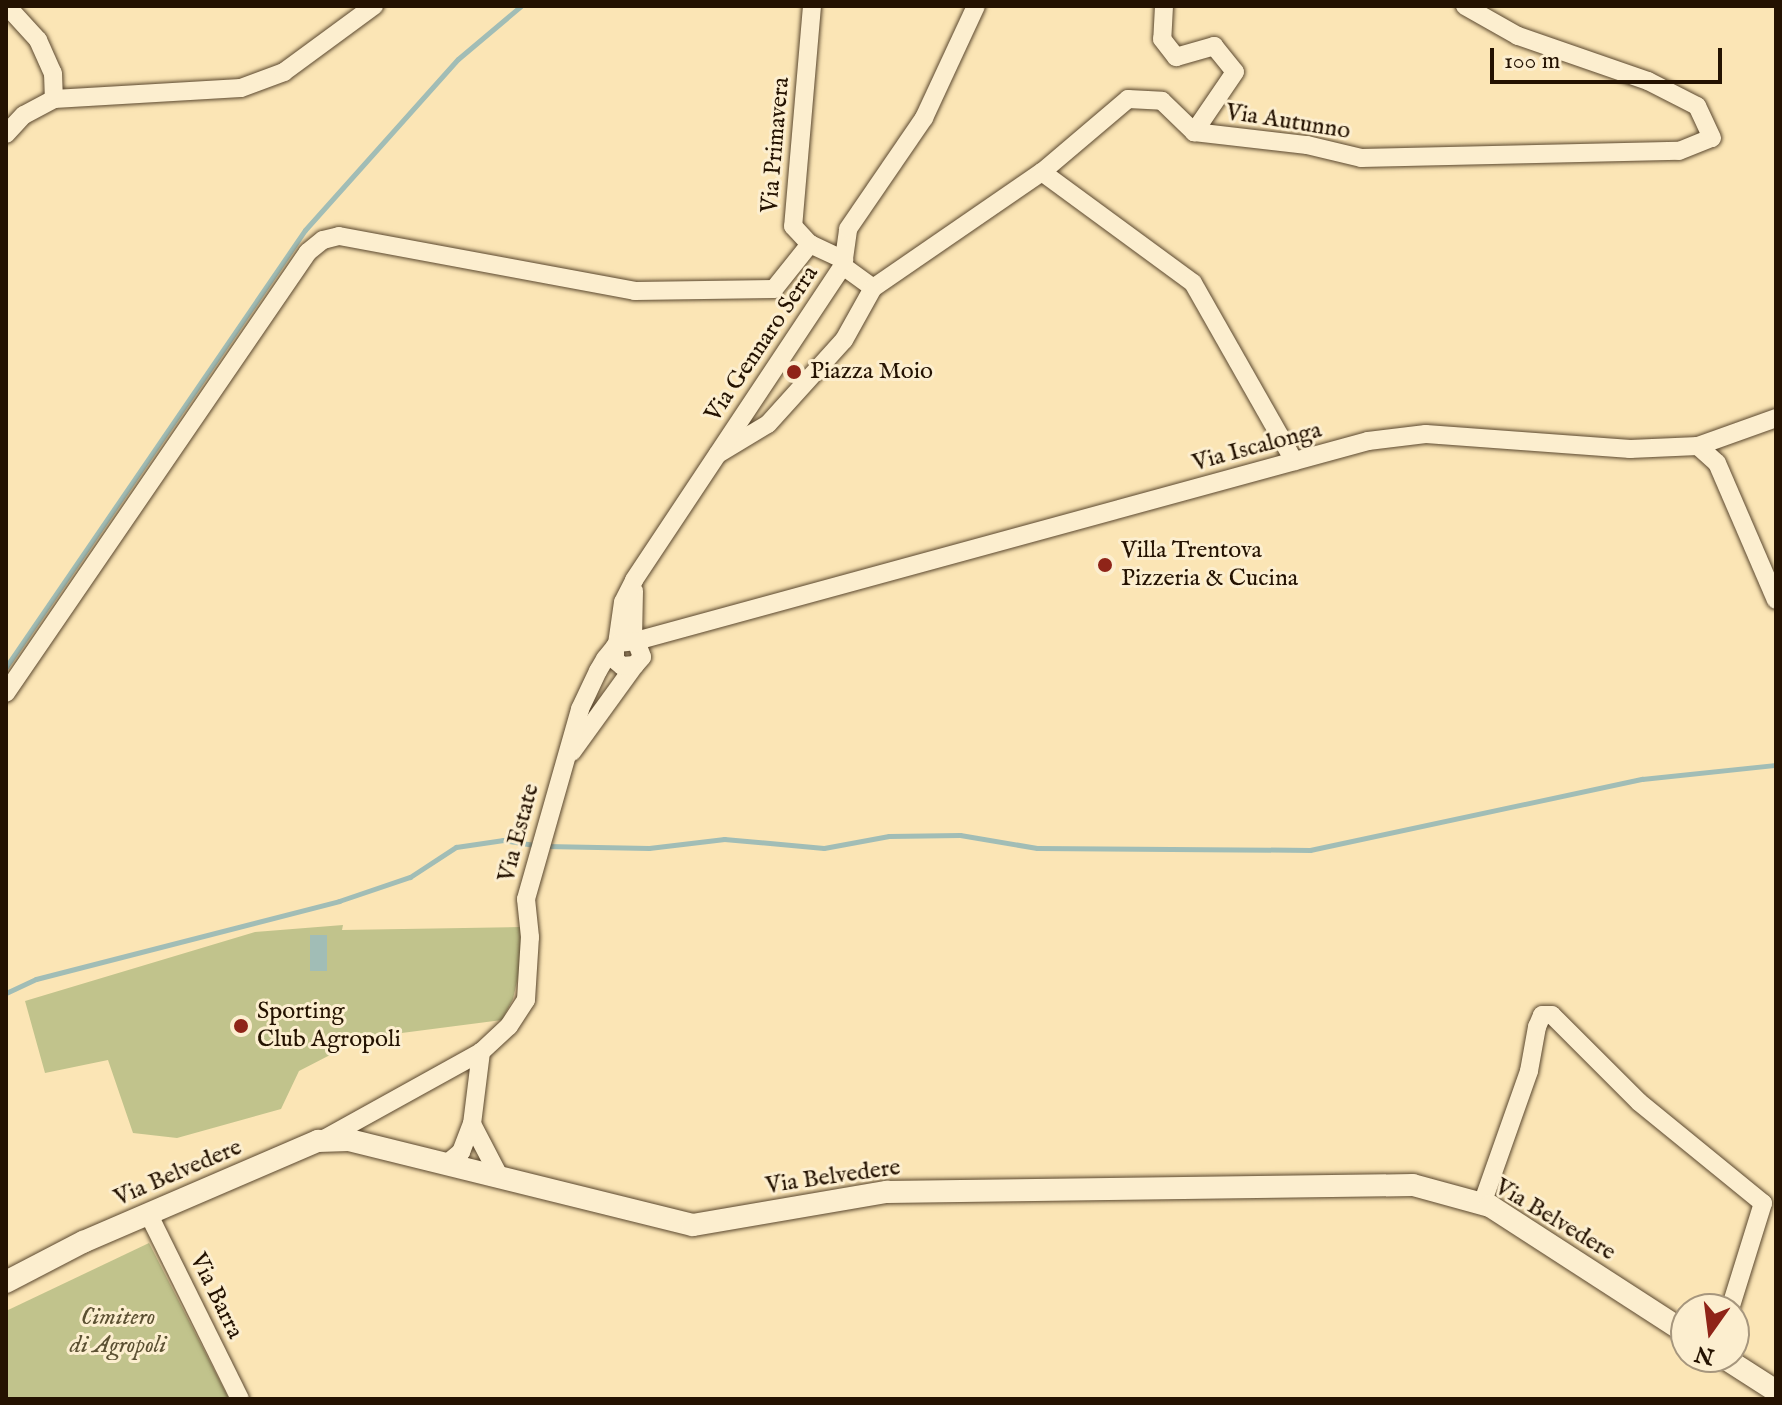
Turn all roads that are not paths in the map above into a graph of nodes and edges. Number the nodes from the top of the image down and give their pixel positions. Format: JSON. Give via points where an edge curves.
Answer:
{"nodes":[{"id":1,"x":7,"y":6,"type":"edge"},
{"id":2,"x":374,"y":6,"type":"edge"},
{"id":3,"x":812,"y":6,"type":"edge"},
{"id":4,"x":976,"y":6,"type":"edge"},
{"id":5,"x":1164,"y":6,"type":"edge"},
{"id":6,"x":1465,"y":6,"type":"edge"},
{"id":7,"x":54,"y":99,"type":"junction"},
{"id":8,"x":1194,"y":132,"type":"junction"},
{"id":9,"x":6,"y":134,"type":"edge"},
{"id":10,"x":1042,"y":172,"type":"junction"},
{"id":11,"x":810,"y":244,"type":"junction"},
{"id":12,"x":843,"y":263,"type":"junction"},
{"id":13,"x":873,"y":288,"type":"junction"},
{"id":14,"x":1776,"y":418,"type":"edge"},
{"id":15,"x":1698,"y":446,"type":"junction"},
{"id":16,"x":718,"y":454,"type":"junction"},
{"id":17,"x":1294,"y":461,"type":"junction"},
{"id":18,"x":1776,"y":600,"type":"edge"},
{"id":19,"x":630,"y":649,"type":"junction"},
{"id":20,"x":6,"y":693,"type":"edge"},
{"id":21,"x":565,"y":761,"type":"junction"},
{"id":22,"x":481,"y":1052,"type":"junction"},
{"id":23,"x":472,"y":1124,"type":"junction"},
{"id":24,"x":318,"y":1141,"type":"junction"},
{"id":25,"x":449,"y":1162,"type":"junction"},
{"id":26,"x":498,"y":1174,"type":"junction"},
{"id":27,"x":1482,"y":1204,"type":"junction"},
{"id":28,"x":149,"y":1215,"type":"junction"},
{"id":29,"x":33,"y":1266,"type":"junction"},
{"id":30,"x":6,"y":1270,"type":"edge"},
{"id":31,"x":6,"y":1282,"type":"edge"},
{"id":32,"x":1735,"y":1293,"type":"edge"},
{"id":33,"x":1670,"y":1323,"type":"edge"},
{"id":34,"x":1748,"y":1373,"type":"edge"},
{"id":35,"x":1776,"y":1391,"type":"edge"},
{"id":36,"x":240,"y":1399,"type":"edge"}],
"edges":[{"from":1,"to":7,"type":"street","via":[[38,40],[53,73]]},
{"from":2,"to":7,"type":"street","via":[[284,72],[241,88]]},
{"from":3,"to":11,"type":"street","name":"Via Primavera","via":[[793,226]]},
{"from":4,"to":12,"type":"street","name":"Via Gennaro Serra","via":[[924,118],[848,229]]},
{"from":5,"to":8,"type":"street","via":[[1162,39],[1176,57],[1214,46],[1235,72]]},
{"from":6,"to":8,"type":"street","name":"Via Autunno","via":[[1518,36],[1648,81],[1697,106],[1712,138],[1679,151],[1361,158],[1307,145]]},
{"from":7,"to":9,"type":"street","via":[[24,115]]},
{"from":8,"to":10,"type":"street","name":"Via Autunno","via":[[1162,101],[1128,99]]},
{"from":10,"to":13,"type":"street","name":"Via Autunno","via":[[918,262]]},
{"from":10,"to":17,"type":"street","via":[[1193,283]]},
{"from":11,"to":12,"type":"street"},
{"from":11,"to":20,"type":"street","via":[[774,289],[635,291],[339,236],[323,240],[308,252]]},
{"from":12,"to":13,"type":"street"},
{"from":12,"to":16,"type":"street","name":"Via Gennaro Serra"},
{"from":13,"to":16,"type":"street","via":[[844,340],[768,424]]},
{"from":14,"to":15,"type":"street","name":"Via Iscalonga"},
{"from":15,"to":17,"type":"street","name":"Via Iscalonga","via":[[1630,449],[1426,434],[1368,441]]},
{"from":15,"to":18,"type":"street","via":[[1717,463]]},
{"from":16,"to":19,"type":"street","name":"Via Estate","via":[[634,580]]},
{"from":17,"to":19,"type":"street","name":"Via Iscalonga","via":[[670,631]]},
{"from":19,"to":21,"type":"street","name":"Via Estate"},
{"from":19,"to":21,"type":"street","name":"Via Estate","via":[[580,709]]},
{"from":21,"to":22,"type":"street","name":"Via Estate","via":[[526,899],[526,1000],[509,1026]]},
{"from":22,"to":23,"type":"street"},
{"from":22,"to":24,"type":"street","name":"Via Estate"},
{"from":23,"to":25,"type":"street","via":[[461,1152]]},
{"from":23,"to":26,"type":"street"},
{"from":24,"to":25,"type":"street","name":"Via Belvedere","via":[[375,1143]]},
{"from":24,"to":28,"type":"street","name":"Via Belvedere"},
{"from":25,"to":26,"type":"street","name":"Via Belvedere"},
{"from":26,"to":27,"type":"street","name":"Via Belvedere","via":[[693,1225],[887,1192],[1413,1185]]},
{"from":27,"to":32,"type":"street","via":[[1529,1071],[1537,1027],[1542,1015],[1552,1015],[1639,1102],[1763,1203]]},
{"from":27,"to":33,"type":"street","name":"Via Belvedere"},
{"from":28,"to":29,"type":"street","name":"Via Belvedere"},
{"from":28,"to":36,"type":"street","name":"Via Barra"},
{"from":29,"to":30,"type":"street"},
{"from":29,"to":31,"type":"street"},
{"from":34,"to":35,"type":"street"}]}
